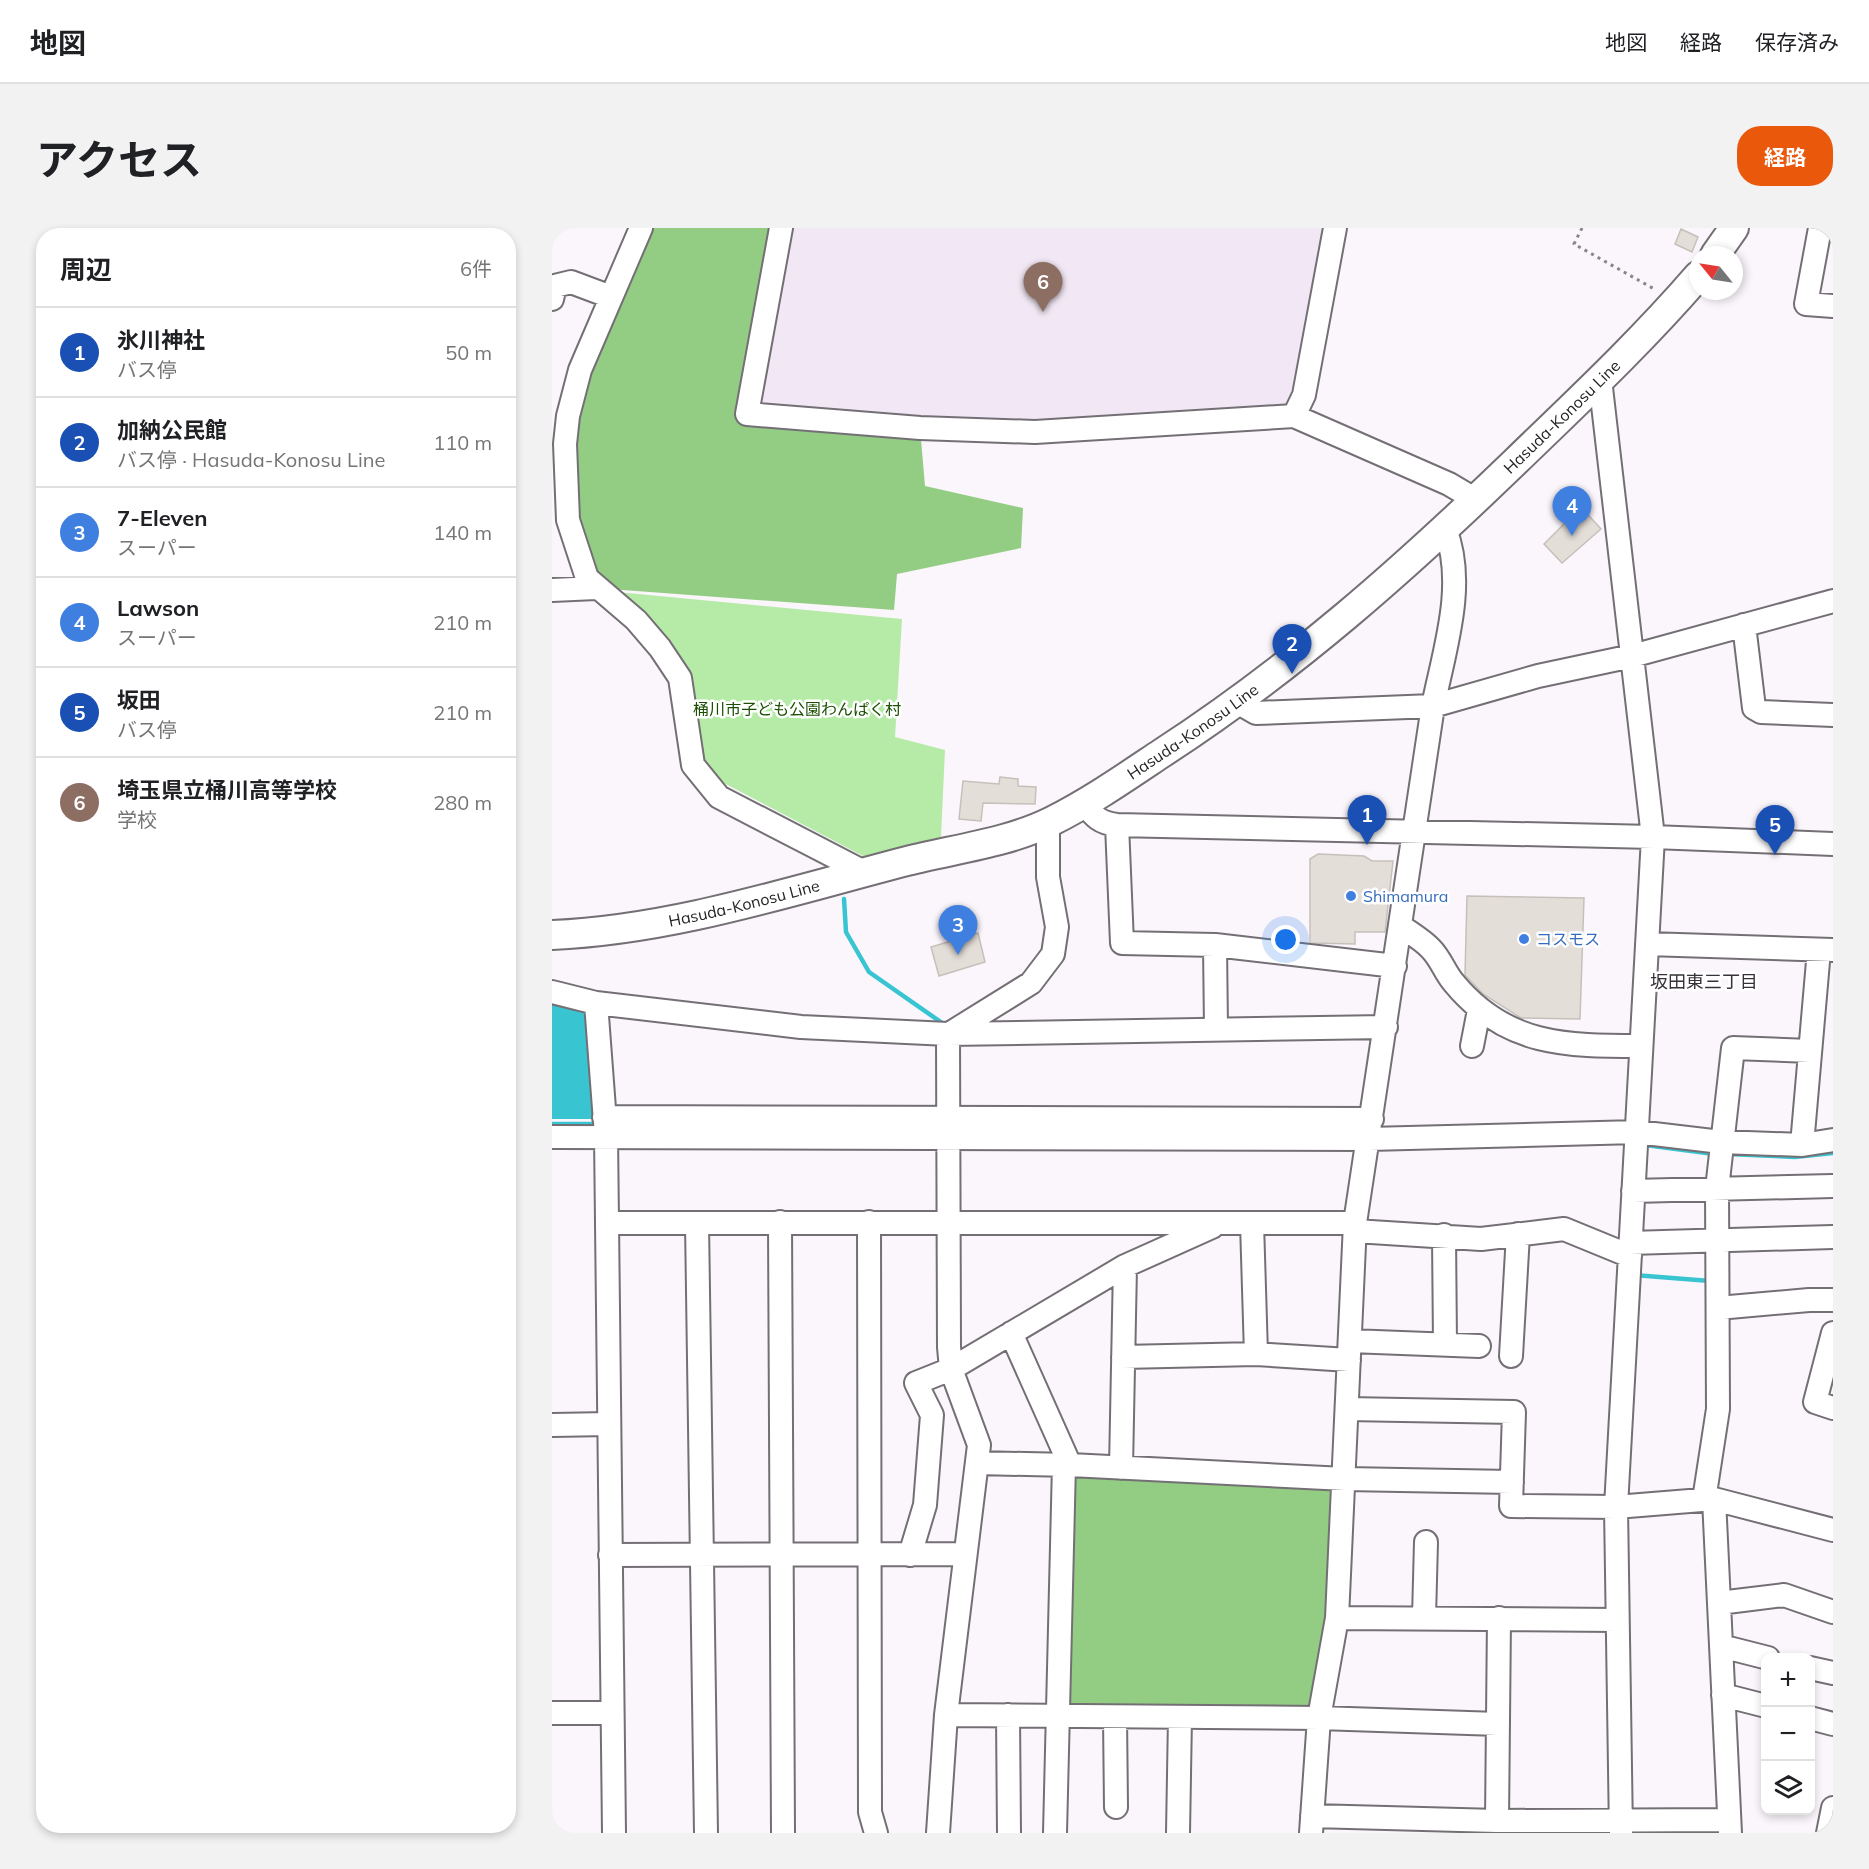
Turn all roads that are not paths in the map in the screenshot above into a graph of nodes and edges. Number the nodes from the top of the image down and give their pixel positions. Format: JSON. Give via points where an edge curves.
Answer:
{"nodes":[{"id":1,"x":640,"y":228,"type":"edge"},
{"id":2,"x":781,"y":228,"type":"edge"},
{"id":3,"x":1335,"y":228,"type":"edge"},
{"id":4,"x":1734,"y":228,"type":"edge"},
{"id":5,"x":1820,"y":228,"type":"edge"},
{"id":6,"x":1721,"y":246,"type":"edge"},
{"id":7,"x":1689,"y":287,"type":"edge"},
{"id":8,"x":611,"y":297,"type":"junction"},
{"id":9,"x":552,"y":299,"type":"edge"},
{"id":10,"x":1833,"y":306,"type":"edge"},
{"id":11,"x":1600,"y":379,"type":"junction"},
{"id":12,"x":1294,"y":416,"type":"junction"},
{"id":13,"x":1476,"y":500,"type":"junction"},
{"id":14,"x":1444,"y":529,"type":"junction"},
{"id":15,"x":596,"y":588,"type":"junction"},
{"id":16,"x":552,"y":591,"type":"edge"},
{"id":17,"x":1833,"y":601,"type":"edge"},
{"id":18,"x":1744,"y":625,"type":"junction"},
{"id":19,"x":1632,"y":656,"type":"junction"},
{"id":20,"x":1237,"y":702,"type":"junction"},
{"id":21,"x":1433,"y":706,"type":"junction"},
{"id":22,"x":1833,"y":715,"type":"edge"},
{"id":23,"x":1084,"y":803,"type":"junction"},
{"id":24,"x":1048,"y":823,"type":"junction"},
{"id":25,"x":1117,"y":825,"type":"junction"},
{"id":26,"x":1416,"y":833,"type":"junction"},
{"id":27,"x":1653,"y":837,"type":"junction"},
{"id":28,"x":1833,"y":844,"type":"edge"},
{"id":29,"x":864,"y":872,"type":"junction"},
{"id":30,"x":1402,"y":927,"type":"junction"},
{"id":31,"x":552,"y":935,"type":"edge"},
{"id":32,"x":1647,"y":944,"type":"junction"},
{"id":33,"x":1215,"y":945,"type":"junction"},
{"id":34,"x":1826,"y":950,"type":"edge"},
{"id":35,"x":1395,"y":966,"type":"junction"},
{"id":36,"x":552,"y":992,"type":"edge"},
{"id":37,"x":596,"y":1003,"type":"junction"},
{"id":38,"x":1479,"y":1010,"type":"junction"},
{"id":39,"x":1386,"y":1027,"type":"junction"},
{"id":40,"x":1215,"y":1028,"type":"junction"},
{"id":41,"x":948,"y":1034,"type":"junction"},
{"id":42,"x":1472,"y":1046,"type":"dead end"},
{"id":43,"x":1641,"y":1046,"type":"junction"},
{"id":44,"x":1810,"y":1051,"type":"junction"},
{"id":45,"x":605,"y":1126,"type":"junction"},
{"id":46,"x":948,"y":1127,"type":"junction"},
{"id":47,"x":1371,"y":1129,"type":"junction"},
{"id":48,"x":1636,"y":1131,"type":"junction"},
{"id":49,"x":552,"y":1137,"type":"edge"},
{"id":50,"x":1833,"y":1140,"type":"edge"},
{"id":51,"x":1721,"y":1142,"type":"junction"},
{"id":52,"x":1802,"y":1145,"type":"junction"},
{"id":53,"x":1833,"y":1186,"type":"edge"},
{"id":54,"x":1717,"y":1189,"type":"junction"},
{"id":55,"x":1633,"y":1191,"type":"junction"},
{"id":56,"x":948,"y":1221,"type":"junction"},
{"id":57,"x":780,"y":1222,"type":"junction"},
{"id":58,"x":869,"y":1222,"type":"junction"},
{"id":59,"x":607,"y":1223,"type":"junction"},
{"id":60,"x":697,"y":1223,"type":"junction"},
{"id":61,"x":1252,"y":1223,"type":"junction"},
{"id":62,"x":1219,"y":1224,"type":"junction"},
{"id":63,"x":1355,"y":1227,"type":"junction"},
{"id":64,"x":1518,"y":1234,"type":"junction"},
{"id":65,"x":1444,"y":1235,"type":"junction"},
{"id":66,"x":1833,"y":1238,"type":"edge"},
{"id":67,"x":1718,"y":1239,"type":"junction"},
{"id":68,"x":1630,"y":1250,"type":"junction"},
{"id":69,"x":1125,"y":1266,"type":"junction"},
{"id":70,"x":1833,"y":1300,"type":"edge"},
{"id":71,"x":1718,"y":1308,"type":"junction"},
{"id":72,"x":1011,"y":1333,"type":"junction"},
{"id":73,"x":1833,"y":1333,"type":"edge"},
{"id":74,"x":1445,"y":1344,"type":"junction"},
{"id":75,"x":1479,"y":1346,"type":"dead end"},
{"id":76,"x":1350,"y":1350,"type":"junction"},
{"id":77,"x":1256,"y":1354,"type":"junction"},
{"id":78,"x":1511,"y":1356,"type":"dead end"},
{"id":79,"x":1123,"y":1357,"type":"junction"},
{"id":80,"x":951,"y":1369,"type":"junction"},
{"id":81,"x":1833,"y":1408,"type":"edge"},
{"id":82,"x":1347,"y":1409,"type":"junction"},
{"id":83,"x":609,"y":1424,"type":"junction"},
{"id":84,"x":552,"y":1425,"type":"edge"},
{"id":85,"x":977,"y":1463,"type":"junction"},
{"id":86,"x":1067,"y":1465,"type":"junction"},
{"id":87,"x":1120,"y":1468,"type":"junction"},
{"id":88,"x":1345,"y":1479,"type":"junction"},
{"id":89,"x":1512,"y":1482,"type":"junction"},
{"id":90,"x":1709,"y":1500,"type":"junction"},
{"id":91,"x":1616,"y":1507,"type":"junction"},
{"id":92,"x":1833,"y":1530,"type":"edge"},
{"id":93,"x":1426,"y":1542,"type":"dead end"},
{"id":94,"x":869,"y":1554,"type":"junction"},
{"id":95,"x":965,"y":1554,"type":"junction"},
{"id":96,"x":610,"y":1555,"type":"junction"},
{"id":97,"x":701,"y":1555,"type":"junction"},
{"id":98,"x":782,"y":1555,"type":"junction"},
{"id":99,"x":910,"y":1555,"type":"junction"},
{"id":100,"x":1719,"y":1603,"type":"junction"},
{"id":101,"x":1833,"y":1612,"type":"edge"},
{"id":102,"x":1424,"y":1617,"type":"junction"},
{"id":103,"x":1337,"y":1618,"type":"junction"},
{"id":104,"x":1499,"y":1618,"type":"junction"},
{"id":105,"x":1617,"y":1620,"type":"junction"},
{"id":106,"x":1721,"y":1646,"type":"junction"},
{"id":107,"x":1761,"y":1656,"type":"edge"},
{"id":108,"x":1815,"y":1669,"type":"edge"},
{"id":109,"x":1833,"y":1673,"type":"edge"},
{"id":110,"x":1723,"y":1695,"type":"junction"},
{"id":111,"x":1761,"y":1705,"type":"edge"},
{"id":112,"x":552,"y":1713,"type":"edge"},
{"id":113,"x":611,"y":1713,"type":"junction"},
{"id":114,"x":946,"y":1715,"type":"junction"},
{"id":115,"x":1008,"y":1715,"type":"junction"},
{"id":116,"x":1058,"y":1716,"type":"junction"},
{"id":117,"x":1115,"y":1717,"type":"junction"},
{"id":118,"x":1180,"y":1717,"type":"junction"},
{"id":119,"x":1319,"y":1718,"type":"junction"},
{"id":120,"x":1815,"y":1719,"type":"edge"},
{"id":121,"x":1498,"y":1724,"type":"junction"},
{"id":122,"x":1833,"y":1724,"type":"edge"},
{"id":123,"x":1116,"y":1807,"type":"dead end"},
{"id":124,"x":1833,"y":1808,"type":"edge"},
{"id":125,"x":1497,"y":1821,"type":"junction"},
{"id":126,"x":1311,"y":1825,"type":"edge"},
{"id":127,"x":1620,"y":1827,"type":"edge"},
{"id":128,"x":1730,"y":1827,"type":"edge"},
{"id":129,"x":614,"y":1833,"type":"edge"},
{"id":130,"x":706,"y":1833,"type":"edge"},
{"id":131,"x":783,"y":1833,"type":"edge"},
{"id":132,"x":876,"y":1833,"type":"edge"},
{"id":133,"x":938,"y":1833,"type":"edge"},
{"id":134,"x":1009,"y":1833,"type":"edge"},
{"id":135,"x":1055,"y":1833,"type":"edge"},
{"id":136,"x":1178,"y":1833,"type":"edge"},
{"id":137,"x":1828,"y":1833,"type":"edge"}],
"edges":[{"from":1,"to":8,"type":"street"},
{"from":2,"to":12,"type":"street","via":[[747,414],[920,428],[1035,432]]},
{"from":3,"to":12,"type":"street","via":[[1304,395]]},
{"from":4,"to":6,"type":"main road"},
{"from":5,"to":10,"type":"street","via":[[1806,303]]},
{"from":7,"to":11,"type":"main road","name":"Hasuda-Konosu Line"},
{"from":8,"to":9,"type":"street","via":[[571,282],[555,286]]},
{"from":8,"to":15,"type":"street","via":[[580,370],[565,444],[568,520],[587,579]]},
{"from":11,"to":13,"type":"main road","name":"Hasuda-Konosu Line"},
{"from":11,"to":19,"type":"street"},
{"from":12,"to":13,"type":"street","via":[[1449,484]]},
{"from":13,"to":14,"type":"main road","name":"Hasuda-Konosu Line"},
{"from":14,"to":20,"type":"main road","name":"Hasuda-Konosu Line","via":[[1319,640]]},
{"from":14,"to":21,"type":"street","via":[[1450,542],[1455,578]]},
{"from":15,"to":16,"type":"street"},
{"from":15,"to":29,"type":"street","via":[[636,620],[680,678],[693,765],[719,797]]},
{"from":17,"to":18,"type":"street"},
{"from":18,"to":19,"type":"street"},
{"from":18,"to":22,"type":"street","via":[[1754,708],[1761,712]]},
{"from":19,"to":21,"type":"street","via":[[1538,676]]},
{"from":19,"to":27,"type":"street"},
{"from":20,"to":21,"type":"street","via":[[1256,713]]},
{"from":20,"to":23,"type":"main road","name":"Hasuda-Konosu Line"},
{"from":21,"to":26,"type":"street"},
{"from":23,"to":24,"type":"main road","name":"Hasuda-Konosu Line"},
{"from":23,"to":25,"type":"street","via":[[1093,816]]},
{"from":24,"to":29,"type":"main road","name":"Hasuda-Konosu Line","via":[[990,842]]},
{"from":24,"to":41,"type":"street","via":[[1048,877],[1057,927],[1053,954],[1031,983]]},
{"from":25,"to":26,"type":"street"},
{"from":25,"to":33,"type":"street","via":[[1122,943]]},
{"from":26,"to":27,"type":"street"},
{"from":26,"to":30,"type":"street"},
{"from":27,"to":28,"type":"street"},
{"from":27,"to":32,"type":"street"},
{"from":29,"to":31,"type":"main road","name":"Hasuda-Konosu Line","via":[[663,921]]},
{"from":30,"to":35,"type":"street"},
{"from":30,"to":38,"type":"street","via":[[1431,949],[1453,982]]},
{"from":32,"to":34,"type":"street"},
{"from":32,"to":43,"type":"street"},
{"from":33,"to":35,"type":"street"},
{"from":33,"to":40,"type":"street"},
{"from":34,"to":44,"type":"street"},
{"from":35,"to":39,"type":"street"},
{"from":36,"to":37,"type":"street"},
{"from":37,"to":41,"type":"street","via":[[801,1027]]},
{"from":37,"to":45,"type":"street"},
{"from":38,"to":42,"type":"street"},
{"from":38,"to":43,"type":"street","via":[[1539,1040],[1579,1046]]},
{"from":39,"to":40,"type":"street"},
{"from":39,"to":47,"type":"street"},
{"from":40,"to":41,"type":"street"},
{"from":41,"to":46,"type":"street"},
{"from":43,"to":48,"type":"street"},
{"from":44,"to":51,"type":"street","via":[[1733,1048]]},
{"from":44,"to":52,"type":"street"},
{"from":45,"to":46,"type":"street"},
{"from":45,"to":49,"type":"street"},
{"from":45,"to":59,"type":"street"},
{"from":46,"to":47,"type":"street"},
{"from":46,"to":56,"type":"street"},
{"from":47,"to":48,"type":"street"},
{"from":47,"to":63,"type":"street"},
{"from":48,"to":51,"type":"street"},
{"from":48,"to":55,"type":"street"},
{"from":50,"to":52,"type":"street"},
{"from":51,"to":52,"type":"street"},
{"from":51,"to":54,"type":"street"},
{"from":53,"to":54,"type":"street"},
{"from":54,"to":55,"type":"street"},
{"from":54,"to":67,"type":"street"},
{"from":55,"to":68,"type":"street"},
{"from":56,"to":58,"type":"street"},
{"from":56,"to":62,"type":"street"},
{"from":56,"to":80,"type":"street"},
{"from":57,"to":58,"type":"street"},
{"from":57,"to":60,"type":"street"},
{"from":57,"to":98,"type":"street"},
{"from":58,"to":94,"type":"street"},
{"from":59,"to":60,"type":"street"},
{"from":59,"to":83,"type":"street"},
{"from":60,"to":97,"type":"street"},
{"from":61,"to":62,"type":"street"},
{"from":61,"to":63,"type":"street"},
{"from":61,"to":77,"type":"street"},
{"from":62,"to":69,"type":"street"},
{"from":63,"to":65,"type":"street"},
{"from":63,"to":76,"type":"street"},
{"from":64,"to":65,"type":"street","via":[[1481,1239]]},
{"from":64,"to":68,"type":"street","via":[[1564,1229]]},
{"from":64,"to":78,"type":"street"},
{"from":65,"to":74,"type":"street"},
{"from":66,"to":67,"type":"street"},
{"from":67,"to":68,"type":"street"},
{"from":67,"to":71,"type":"street"},
{"from":68,"to":91,"type":"street"},
{"from":69,"to":72,"type":"street"},
{"from":69,"to":79,"type":"street"},
{"from":70,"to":71,"type":"street"},
{"from":71,"to":90,"type":"street","via":[[1718,1409]]},
{"from":72,"to":80,"type":"street"},
{"from":72,"to":86,"type":"street"},
{"from":73,"to":81,"type":"street","via":[[1815,1402]]},
{"from":74,"to":75,"type":"street"},
{"from":74,"to":76,"type":"street"},
{"from":76,"to":77,"type":"street"},
{"from":76,"to":82,"type":"street"},
{"from":77,"to":79,"type":"street"},
{"from":79,"to":87,"type":"street"},
{"from":80,"to":85,"type":"street","via":[[979,1445]]},
{"from":80,"to":99,"type":"street","via":[[916,1383],[932,1415],[925,1505]]},
{"from":82,"to":88,"type":"street"},
{"from":82,"to":89,"type":"street","via":[[1514,1412]]},
{"from":83,"to":84,"type":"street"},
{"from":83,"to":96,"type":"street"},
{"from":85,"to":86,"type":"street"},
{"from":85,"to":95,"type":"street"},
{"from":86,"to":87,"type":"street"},
{"from":86,"to":116,"type":"street"},
{"from":87,"to":88,"type":"street"},
{"from":88,"to":89,"type":"street"},
{"from":88,"to":103,"type":"street"},
{"from":89,"to":91,"type":"street","via":[[1512,1506]]},
{"from":90,"to":91,"type":"street"},
{"from":90,"to":92,"type":"street"},
{"from":90,"to":100,"type":"street"},
{"from":91,"to":105,"type":"street"},
{"from":93,"to":102,"type":"street"},
{"from":94,"to":98,"type":"street"},
{"from":94,"to":99,"type":"street"},
{"from":94,"to":132,"type":"street","via":[[870,1812]]},
{"from":95,"to":99,"type":"street"},
{"from":95,"to":114,"type":"street"},
{"from":96,"to":97,"type":"street"},
{"from":96,"to":113,"type":"street"},
{"from":97,"to":98,"type":"street"},
{"from":97,"to":130,"type":"street"},
{"from":98,"to":131,"type":"street"},
{"from":100,"to":101,"type":"street","via":[[1784,1594]]},
{"from":100,"to":106,"type":"street"},
{"from":102,"to":103,"type":"street"},
{"from":102,"to":104,"type":"street"},
{"from":103,"to":119,"type":"street"},
{"from":104,"to":105,"type":"street"},
{"from":104,"to":121,"type":"street"},
{"from":105,"to":127,"type":"street"},
{"from":106,"to":107,"type":"street"},
{"from":106,"to":110,"type":"street"},
{"from":108,"to":109,"type":"street"},
{"from":110,"to":111,"type":"street"},
{"from":110,"to":128,"type":"street"},
{"from":112,"to":113,"type":"street"},
{"from":113,"to":129,"type":"street"},
{"from":114,"to":115,"type":"street"},
{"from":114,"to":133,"type":"street"},
{"from":115,"to":116,"type":"street"},
{"from":115,"to":134,"type":"street"},
{"from":116,"to":117,"type":"street"},
{"from":116,"to":135,"type":"street"},
{"from":117,"to":118,"type":"street"},
{"from":117,"to":123,"type":"street"},
{"from":118,"to":119,"type":"street"},
{"from":118,"to":136,"type":"street"},
{"from":119,"to":121,"type":"street"},
{"from":119,"to":126,"type":"street"},
{"from":120,"to":122,"type":"street"},
{"from":121,"to":125,"type":"street"},
{"from":124,"to":137,"type":"street"},
{"from":125,"to":126,"type":"street"},
{"from":125,"to":127,"type":"street"},
{"from":127,"to":128,"type":"street"}]}
